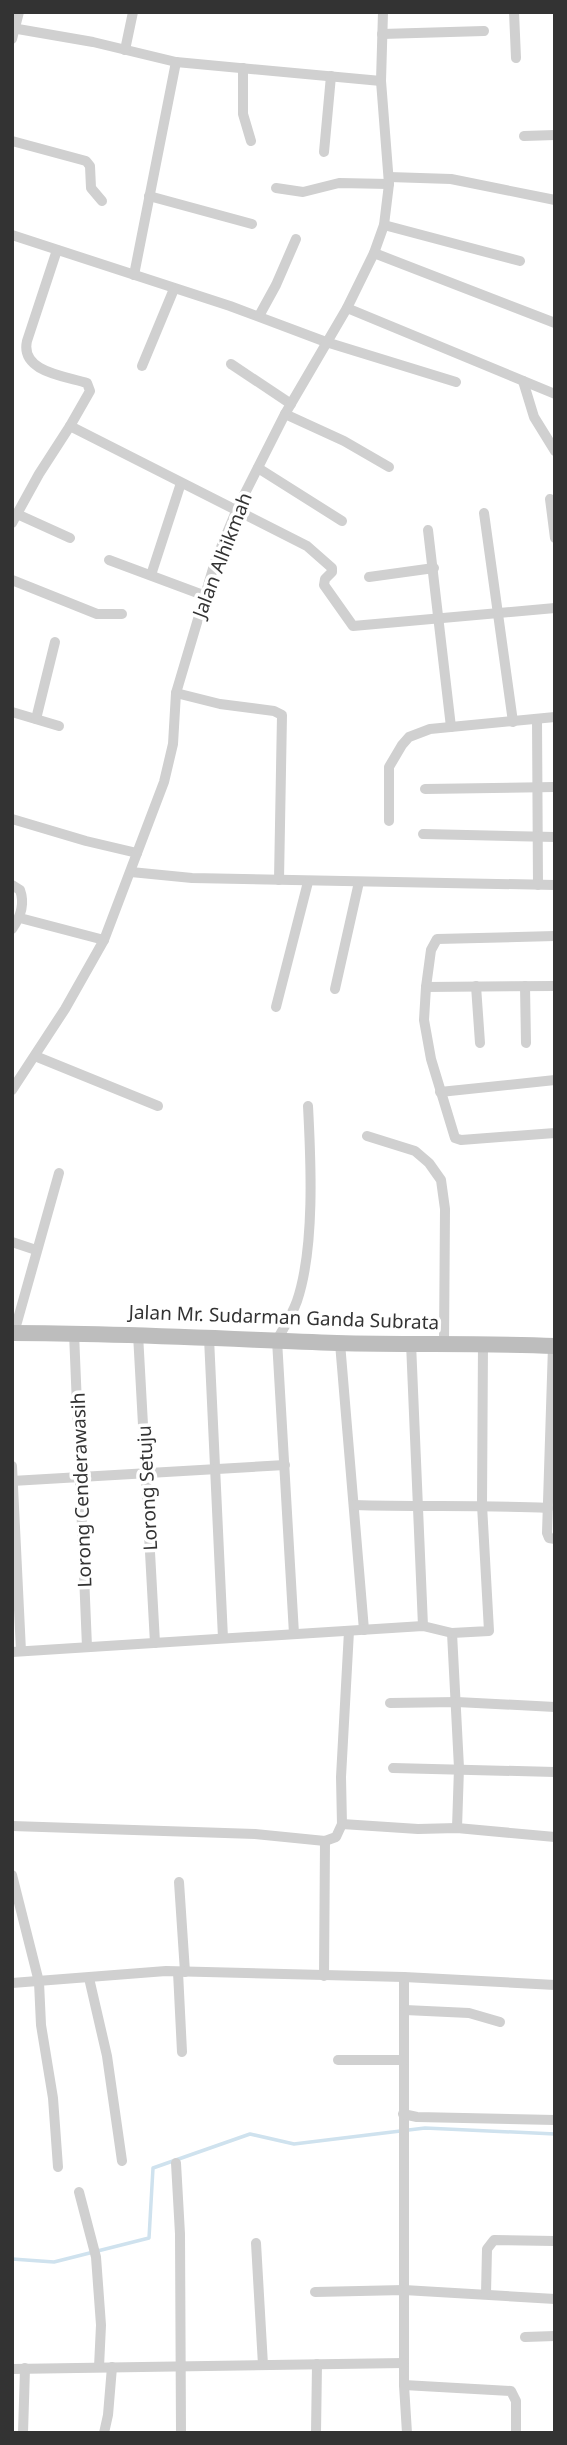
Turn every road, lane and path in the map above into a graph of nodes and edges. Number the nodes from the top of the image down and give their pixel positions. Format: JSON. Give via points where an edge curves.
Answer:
{"nodes":[{"id":1,"x":19,"y":12,"type":"edge"},
{"id":2,"x":133,"y":12,"type":"edge"},
{"id":3,"x":383,"y":12,"type":"edge"},
{"id":4,"x":514,"y":12,"type":"edge"},
{"id":5,"x":484,"y":31,"type":"dead end"},
{"id":6,"x":13,"y":32,"type":"edge"},
{"id":7,"x":382,"y":34,"type":"junction"},
{"id":8,"x":125,"y":50,"type":"junction"},
{"id":9,"x":516,"y":58,"type":"dead end"},
{"id":10,"x":176,"y":62,"type":"junction"},
{"id":11,"x":243,"y":68,"type":"junction"},
{"id":12,"x":331,"y":76,"type":"junction"},
{"id":13,"x":381,"y":81,"type":"junction"},
{"id":14,"x":555,"y":135,"type":"edge"},
{"id":15,"x":524,"y":136,"type":"dead end"},
{"id":16,"x":12,"y":141,"type":"edge"},
{"id":17,"x":251,"y":141,"type":"dead end"},
{"id":18,"x":324,"y":152,"type":"dead end"},
{"id":19,"x":389,"y":180,"type":"junction"},
{"id":20,"x":276,"y":188,"type":"dead end"},
{"id":21,"x":149,"y":196,"type":"junction"},
{"id":22,"x":555,"y":200,"type":"edge"},
{"id":23,"x":102,"y":201,"type":"dead end"},
{"id":24,"x":252,"y":225,"type":"dead end"},
{"id":25,"x":384,"y":225,"type":"junction"},
{"id":26,"x":12,"y":235,"type":"edge"},
{"id":27,"x":296,"y":239,"type":"dead end"},
{"id":28,"x":57,"y":250,"type":"junction"},
{"id":29,"x":374,"y":253,"type":"junction"},
{"id":30,"x":520,"y":261,"type":"dead end"},
{"id":31,"x":134,"y":275,"type":"junction"},
{"id":32,"x":174,"y":289,"type":"junction"},
{"id":33,"x":347,"y":308,"type":"junction"},
{"id":34,"x":259,"y":317,"type":"junction"},
{"id":35,"x":555,"y":323,"type":"edge"},
{"id":36,"x":326,"y":342,"type":"junction"},
{"id":37,"x":231,"y":364,"type":"dead end"},
{"id":38,"x":142,"y":366,"type":"dead end"},
{"id":39,"x":523,"y":381,"type":"junction"},
{"id":40,"x":456,"y":382,"type":"dead end"},
{"id":41,"x":555,"y":394,"type":"edge"},
{"id":42,"x":291,"y":404,"type":"junction"},
{"id":43,"x":285,"y":414,"type":"junction"},
{"id":44,"x":70,"y":426,"type":"junction"},
{"id":45,"x":555,"y":451,"type":"edge"},
{"id":46,"x":388,"y":467,"type":"dead end"},
{"id":47,"x":258,"y":468,"type":"junction"},
{"id":48,"x":181,"y":483,"type":"junction"},
{"id":49,"x":550,"y":499,"type":"dead end"},
{"id":50,"x":237,"y":509,"type":"junction"},
{"id":51,"x":484,"y":513,"type":"dead end"},
{"id":52,"x":15,"y":519,"type":"edge"},
{"id":53,"x":342,"y":521,"type":"dead end"},
{"id":54,"x":428,"y":530,"type":"dead end"},
{"id":55,"x":70,"y":538,"type":"dead end"},
{"id":56,"x":555,"y":538,"type":"edge"},
{"id":57,"x":109,"y":560,"type":"dead end"},
{"id":58,"x":433,"y":568,"type":"junction"},
{"id":59,"x":151,"y":575,"type":"junction"},
{"id":60,"x":369,"y":577,"type":"dead end"},
{"id":61,"x":12,"y":580,"type":"edge"},
{"id":62,"x":203,"y":595,"type":"junction"},
{"id":63,"x":555,"y":608,"type":"edge"},
{"id":64,"x":497,"y":612,"type":"junction"},
{"id":65,"x":122,"y":614,"type":"dead end"},
{"id":66,"x":439,"y":619,"type":"junction"},
{"id":67,"x":55,"y":642,"type":"dead end"},
{"id":68,"x":176,"y":693,"type":"junction"},
{"id":69,"x":12,"y":712,"type":"edge"},
{"id":70,"x":555,"y":717,"type":"edge"},
{"id":71,"x":36,"y":719,"type":"junction"},
{"id":72,"x":537,"y":719,"type":"junction"},
{"id":73,"x":513,"y":722,"type":"junction"},
{"id":74,"x":59,"y":726,"type":"dead end"},
{"id":75,"x":451,"y":727,"type":"junction"},
{"id":76,"x":555,"y":786,"type":"edge"},
{"id":77,"x":538,"y":788,"type":"junction"},
{"id":78,"x":425,"y":789,"type":"dead end"},
{"id":79,"x":12,"y":820,"type":"edge"},
{"id":80,"x":389,"y":821,"type":"dead end"},
{"id":81,"x":424,"y":834,"type":"dead end"},
{"id":82,"x":538,"y":837,"type":"junction"},
{"id":83,"x":555,"y":837,"type":"edge"},
{"id":84,"x":137,"y":853,"type":"junction"},
{"id":85,"x":131,"y":872,"type":"junction"},
{"id":86,"x":279,"y":880,"type":"junction"},
{"id":87,"x":308,"y":881,"type":"junction"},
{"id":88,"x":359,"y":882,"type":"junction"},
{"id":89,"x":12,"y":885,"type":"edge"},
{"id":90,"x":538,"y":885,"type":"junction"},
{"id":91,"x":555,"y":885,"type":"edge"},
{"id":92,"x":20,"y":918,"type":"junction"},
{"id":93,"x":12,"y":929,"type":"edge"},
{"id":94,"x":555,"y":936,"type":"edge"},
{"id":95,"x":104,"y":940,"type":"junction"},
{"id":96,"x":476,"y":986,"type":"junction"},
{"id":97,"x":525,"y":986,"type":"junction"},
{"id":98,"x":555,"y":986,"type":"edge"},
{"id":99,"x":426,"y":987,"type":"junction"},
{"id":100,"x":335,"y":989,"type":"dead end"},
{"id":101,"x":275,"y":1007,"type":"dead end"},
{"id":102,"x":480,"y":1043,"type":"dead end"},
{"id":103,"x":526,"y":1043,"type":"dead end"},
{"id":104,"x":34,"y":1056,"type":"junction"},
{"id":105,"x":555,"y":1080,"type":"edge"},
{"id":106,"x":12,"y":1090,"type":"edge"},
{"id":107,"x":440,"y":1092,"type":"junction"},
{"id":108,"x":158,"y":1106,"type":"dead end"},
{"id":109,"x":308,"y":1106,"type":"dead end"},
{"id":110,"x":555,"y":1133,"type":"edge"},
{"id":111,"x":367,"y":1136,"type":"dead end"},
{"id":112,"x":59,"y":1174,"type":"dead end"},
{"id":113,"x":12,"y":1242,"type":"edge"},
{"id":114,"x":36,"y":1250,"type":"junction"},
{"id":115,"x":13,"y":1333,"type":"edge"},
{"id":116,"x":74,"y":1333,"type":"junction"},
{"id":117,"x":138,"y":1334,"type":"junction"},
{"id":118,"x":209,"y":1338,"type":"junction"},
{"id":119,"x":277,"y":1340,"type":"junction"},
{"id":120,"x":340,"y":1343,"type":"junction"},
{"id":121,"x":411,"y":1343,"type":"junction"},
{"id":122,"x":444,"y":1343,"type":"junction"},
{"id":123,"x":483,"y":1343,"type":"junction"},
{"id":124,"x":554,"y":1346,"type":"edge"},
{"id":125,"x":553,"y":1411,"type":"edge"},
{"id":126,"x":285,"y":1465,"type":"junction"},
{"id":127,"x":12,"y":1466,"type":"edge"},
{"id":128,"x":215,"y":1469,"type":"junction"},
{"id":129,"x":146,"y":1473,"type":"junction"},
{"id":130,"x":81,"y":1477,"type":"junction"},
{"id":131,"x":13,"y":1481,"type":"edge"},
{"id":132,"x":482,"y":1505,"type":"junction"},
{"id":133,"x":354,"y":1506,"type":"junction"},
{"id":134,"x":418,"y":1507,"type":"junction"},
{"id":135,"x":548,"y":1508,"type":"junction"},
{"id":136,"x":555,"y":1539,"type":"edge"},
{"id":137,"x":423,"y":1626,"type":"junction"},
{"id":138,"x":364,"y":1630,"type":"junction"},
{"id":139,"x":349,"y":1631,"type":"junction"},
{"id":140,"x":452,"y":1633,"type":"junction"},
{"id":141,"x":294,"y":1634,"type":"junction"},
{"id":142,"x":223,"y":1639,"type":"junction"},
{"id":143,"x":155,"y":1643,"type":"junction"},
{"id":144,"x":87,"y":1647,"type":"junction"},
{"id":145,"x":16,"y":1651,"type":"edge"},
{"id":146,"x":457,"y":1702,"type":"junction"},
{"id":147,"x":390,"y":1703,"type":"dead end"},
{"id":148,"x":555,"y":1707,"type":"edge"},
{"id":149,"x":393,"y":1768,"type":"dead end"},
{"id":150,"x":459,"y":1768,"type":"junction"},
{"id":151,"x":555,"y":1773,"type":"edge"},
{"id":152,"x":342,"y":1824,"type":"junction"},
{"id":153,"x":12,"y":1826,"type":"edge"},
{"id":154,"x":457,"y":1828,"type":"junction"},
{"id":155,"x":555,"y":1837,"type":"edge"},
{"id":156,"x":325,"y":1841,"type":"junction"},
{"id":157,"x":12,"y":1875,"type":"edge"},
{"id":158,"x":179,"y":1882,"type":"dead end"},
{"id":159,"x":181,"y":1972,"type":"junction"},
{"id":160,"x":324,"y":1976,"type":"junction"},
{"id":161,"x":404,"y":1977,"type":"junction"},
{"id":162,"x":89,"y":1978,"type":"junction"},
{"id":163,"x":39,"y":1982,"type":"junction"},
{"id":164,"x":12,"y":1983,"type":"edge"},
{"id":165,"x":555,"y":1985,"type":"edge"},
{"id":166,"x":405,"y":2010,"type":"junction"},
{"id":167,"x":500,"y":2022,"type":"dead end"},
{"id":168,"x":183,"y":2052,"type":"dead end"},
{"id":169,"x":338,"y":2060,"type":"dead end"},
{"id":170,"x":404,"y":2060,"type":"junction"},
{"id":171,"x":403,"y":2118,"type":"junction"},
{"id":172,"x":555,"y":2120,"type":"edge"},
{"id":173,"x":122,"y":2161,"type":"dead end"},
{"id":174,"x":176,"y":2163,"type":"dead end"},
{"id":175,"x":58,"y":2167,"type":"dead end"},
{"id":176,"x":79,"y":2192,"type":"dead end"},
{"id":177,"x":555,"y":2241,"type":"edge"},
{"id":178,"x":256,"y":2243,"type":"dead end"},
{"id":179,"x":404,"y":2290,"type":"junction"},
{"id":180,"x":315,"y":2292,"type":"dead end"},
{"id":181,"x":485,"y":2294,"type":"junction"},
{"id":182,"x":555,"y":2299,"type":"edge"},
{"id":183,"x":555,"y":2336,"type":"edge"},
{"id":184,"x":525,"y":2337,"type":"dead end"},
{"id":185,"x":404,"y":2363,"type":"junction"},
{"id":186,"x":317,"y":2364,"type":"junction"},
{"id":187,"x":263,"y":2365,"type":"junction"},
{"id":188,"x":182,"y":2366,"type":"junction"},
{"id":189,"x":99,"y":2367,"type":"junction"},
{"id":190,"x":112,"y":2367,"type":"junction"},
{"id":191,"x":25,"y":2368,"type":"junction"},
{"id":192,"x":12,"y":2369,"type":"edge"},
{"id":193,"x":404,"y":2385,"type":"junction"},
{"id":194,"x":20,"y":2426,"type":"edge"},
{"id":195,"x":104,"y":2433,"type":"edge"},
{"id":196,"x":181,"y":2433,"type":"edge"},
{"id":197,"x":316,"y":2433,"type":"edge"},
{"id":198,"x":407,"y":2433,"type":"edge"},
{"id":199,"x":516,"y":2433,"type":"edge"}],
"edges":[{"from":1,"to":6,"type":"street"},
{"from":2,"to":8,"type":"street"},
{"from":3,"to":7,"type":"street","name":"Jalan Alhikmah"},
{"from":4,"to":9,"type":"street"},
{"from":5,"to":7,"type":"street"},
{"from":6,"to":8,"type":"street"},
{"from":7,"to":13,"type":"street","name":"Jalan Alhikmah"},
{"from":8,"to":10,"type":"street"},
{"from":10,"to":11,"type":"street"},
{"from":10,"to":21,"type":"street"},
{"from":11,"to":12,"type":"street"},
{"from":11,"to":17,"type":"street","via":[[243,114]]},
{"from":12,"to":13,"type":"street"},
{"from":12,"to":18,"type":"street"},
{"from":13,"to":19,"type":"street","name":"Jalan Alhikmah"},
{"from":14,"to":15,"type":"street"},
{"from":16,"to":23,"type":"street","via":[[86,161],[91,188]]},
{"from":19,"to":20,"type":"street","via":[[340,183],[303,192]]},
{"from":19,"to":22,"type":"street","via":[[451,179]]},
{"from":19,"to":25,"type":"street","name":"Jalan Alhikmah"},
{"from":21,"to":24,"type":"street"},
{"from":21,"to":31,"type":"street"},
{"from":25,"to":29,"type":"street","name":"Jalan Alhikmah"},
{"from":25,"to":30,"type":"street"},
{"from":26,"to":28,"type":"street"},
{"from":27,"to":34,"type":"street"},
{"from":28,"to":31,"type":"street"},
{"from":28,"to":44,"type":"street","via":[[25,352],[38,367],[89,385]]},
{"from":29,"to":33,"type":"street","name":"Jalan Alhikmah"},
{"from":29,"to":35,"type":"street"},
{"from":31,"to":32,"type":"street"},
{"from":32,"to":34,"type":"street"},
{"from":32,"to":38,"type":"street"},
{"from":33,"to":36,"type":"street","name":"Jalan Alhikmah"},
{"from":33,"to":39,"type":"street"},
{"from":34,"to":36,"type":"street"},
{"from":36,"to":40,"type":"street"},
{"from":36,"to":42,"type":"street","name":"Jalan Alhikmah"},
{"from":37,"to":42,"type":"street"},
{"from":39,"to":41,"type":"street"},
{"from":39,"to":45,"type":"street","via":[[534,418]]},
{"from":42,"to":43,"type":"street","name":"Jalan Alhikmah"},
{"from":43,"to":46,"type":"street"},
{"from":43,"to":47,"type":"street","name":"Jalan Alhikmah"},
{"from":44,"to":48,"type":"street"},
{"from":44,"to":52,"type":"street"},
{"from":47,"to":50,"type":"street","name":"Jalan Alhikmah"},
{"from":47,"to":53,"type":"street"},
{"from":48,"to":50,"type":"street"},
{"from":48,"to":59,"type":"street"},
{"from":49,"to":56,"type":"street"},
{"from":50,"to":62,"type":"street","name":"Jalan Alhikmah"},
{"from":50,"to":66,"type":"street","via":[[329,564],[333,571],[324,585],[353,626]]},
{"from":51,"to":64,"type":"street"},
{"from":52,"to":55,"type":"street"},
{"from":54,"to":58,"type":"street"},
{"from":57,"to":59,"type":"street"},
{"from":58,"to":60,"type":"street"},
{"from":58,"to":66,"type":"street"},
{"from":59,"to":62,"type":"street"},
{"from":61,"to":65,"type":"street","via":[[97,614]]},
{"from":62,"to":68,"type":"street","name":"Jalan Alhikmah"},
{"from":63,"to":64,"type":"street"},
{"from":64,"to":66,"type":"street"},
{"from":64,"to":73,"type":"street"},
{"from":66,"to":75,"type":"street"},
{"from":67,"to":71,"type":"street"},
{"from":68,"to":84,"type":"street","name":"Jalan Alhikmah","via":[[170,759]]},
{"from":68,"to":86,"type":"street","via":[[282,715]]},
{"from":69,"to":71,"type":"street"},
{"from":70,"to":72,"type":"street"},
{"from":71,"to":74,"type":"street"},
{"from":72,"to":73,"type":"street"},
{"from":72,"to":77,"type":"street"},
{"from":73,"to":75,"type":"street"},
{"from":75,"to":80,"type":"street","via":[[420,731],[402,745],[389,767]]},
{"from":76,"to":77,"type":"street"},
{"from":77,"to":78,"type":"street"},
{"from":77,"to":82,"type":"street"},
{"from":79,"to":84,"type":"street"},
{"from":81,"to":82,"type":"street"},
{"from":82,"to":83,"type":"street"},
{"from":82,"to":90,"type":"street"},
{"from":84,"to":85,"type":"street","name":"Jalan Alhikmah"},
{"from":85,"to":86,"type":"street"},
{"from":85,"to":95,"type":"street","name":"Jalan Alhikmah"},
{"from":86,"to":87,"type":"street"},
{"from":87,"to":88,"type":"street"},
{"from":87,"to":101,"type":"street"},
{"from":88,"to":90,"type":"street"},
{"from":88,"to":100,"type":"street"},
{"from":89,"to":92,"type":"street","via":[[22,894]]},
{"from":90,"to":91,"type":"street"},
{"from":92,"to":93,"type":"street"},
{"from":92,"to":95,"type":"street"},
{"from":94,"to":99,"type":"street","via":[[440,938],[432,946]]},
{"from":95,"to":104,"type":"street","name":"Jalan Alhikmah"},
{"from":96,"to":97,"type":"street"},
{"from":96,"to":99,"type":"street"},
{"from":96,"to":102,"type":"street"},
{"from":97,"to":98,"type":"street"},
{"from":97,"to":103,"type":"street"},
{"from":99,"to":107,"type":"street","via":[[424,1020]]},
{"from":104,"to":106,"type":"street","name":"Jalan Alhikmah"},
{"from":104,"to":108,"type":"street"},
{"from":105,"to":107,"type":"street"},
{"from":107,"to":110,"type":"street","via":[[458,1139]]},
{"from":109,"to":119,"type":"street","via":[[310,1186],[304,1267],[296,1302]]},
{"from":111,"to":122,"type":"street","via":[[415,1151],[441,1180]]},
{"from":112,"to":114,"type":"street"},
{"from":113,"to":114,"type":"street"},
{"from":114,"to":115,"type":"street"},
{"from":115,"to":116,"type":"street","name":"Jalan Mr. Sudarman Ganda Subrata"},
{"from":116,"to":117,"type":"street","name":"Jalan Mr. Sudarman Ganda Subrata"},
{"from":116,"to":130,"type":"street","name":"Lorong Cenderawasih"},
{"from":117,"to":118,"type":"street","name":"Jalan Mr. Sudarman Ganda Subrata"},
{"from":117,"to":129,"type":"street","name":"Lorong Setuju"},
{"from":118,"to":119,"type":"street","name":"Jalan Mr. Sudarman Ganda Subrata"},
{"from":118,"to":128,"type":"street"},
{"from":119,"to":120,"type":"street","name":"Jalan Mr. Sudarman Ganda Subrata"},
{"from":119,"to":126,"type":"street"},
{"from":120,"to":121,"type":"street","name":"Jalan Mr. Sudarman Ganda Subrata"},
{"from":120,"to":133,"type":"street"},
{"from":121,"to":122,"type":"street","name":"Jalan Mr. Sudarman Ganda Subrata"},
{"from":121,"to":134,"type":"street"},
{"from":122,"to":123,"type":"street","name":"Jalan Mr. Sudarman Ganda Subrata"},
{"from":123,"to":124,"type":"street","name":"Jalan Mr. Sudarman Ganda Subrata"},
{"from":123,"to":132,"type":"street"},
{"from":124,"to":125,"type":"street"},
{"from":125,"to":135,"type":"street"},
{"from":126,"to":128,"type":"street"},
{"from":126,"to":141,"type":"street"},
{"from":127,"to":131,"type":"street"},
{"from":128,"to":129,"type":"street"},
{"from":128,"to":142,"type":"street"},
{"from":129,"to":130,"type":"street"},
{"from":129,"to":143,"type":"street","name":"Lorong Setuju"},
{"from":130,"to":131,"type":"street"},
{"from":130,"to":144,"type":"street","name":"Lorong Cenderawasih"},
{"from":131,"to":145,"type":"street"},
{"from":132,"to":134,"type":"street"},
{"from":132,"to":135,"type":"street"},
{"from":132,"to":140,"type":"street","via":[[489,1632]]},
{"from":133,"to":134,"type":"street"},
{"from":133,"to":138,"type":"street"},
{"from":134,"to":137,"type":"street"},
{"from":135,"to":136,"type":"street","via":[[547,1535]]},
{"from":137,"to":138,"type":"street"},
{"from":137,"to":140,"type":"street"},
{"from":138,"to":139,"type":"street"},
{"from":139,"to":141,"type":"street"},
{"from":139,"to":152,"type":"street"},
{"from":140,"to":146,"type":"street"},
{"from":141,"to":142,"type":"street"},
{"from":142,"to":143,"type":"street"},
{"from":143,"to":144,"type":"street"},
{"from":144,"to":145,"type":"street"},
{"from":146,"to":147,"type":"street"},
{"from":146,"to":148,"type":"street"},
{"from":146,"to":150,"type":"street"},
{"from":149,"to":150,"type":"street"},
{"from":150,"to":151,"type":"street"},
{"from":150,"to":154,"type":"street"},
{"from":152,"to":154,"type":"street"},
{"from":152,"to":156,"type":"street","via":[[336,1837]]},
{"from":153,"to":156,"type":"street","via":[[255,1834]]},
{"from":154,"to":155,"type":"street"},
{"from":156,"to":160,"type":"street"},
{"from":157,"to":163,"type":"street"},
{"from":158,"to":159,"type":"street"},
{"from":159,"to":160,"type":"street"},
{"from":159,"to":162,"type":"street"},
{"from":159,"to":168,"type":"street"},
{"from":160,"to":161,"type":"street"},
{"from":161,"to":165,"type":"street"},
{"from":161,"to":166,"type":"street"},
{"from":162,"to":163,"type":"street"},
{"from":162,"to":173,"type":"street","via":[[107,2056]]},
{"from":163,"to":164,"type":"street"},
{"from":163,"to":175,"type":"street"},
{"from":166,"to":167,"type":"street","via":[[469,2012]]},
{"from":166,"to":170,"type":"street"},
{"from":169,"to":170,"type":"street"},
{"from":170,"to":171,"type":"street"},
{"from":171,"to":172,"type":"street"},
{"from":171,"to":179,"type":"street"},
{"from":174,"to":188,"type":"street"},
{"from":176,"to":189,"type":"street","via":[[96,2257]]},
{"from":177,"to":181,"type":"street","via":[[495,2240],[487,2249]]},
{"from":178,"to":187,"type":"street"},
{"from":179,"to":180,"type":"street"},
{"from":179,"to":181,"type":"street"},
{"from":179,"to":185,"type":"street"},
{"from":181,"to":182,"type":"street"},
{"from":183,"to":184,"type":"street"},
{"from":185,"to":186,"type":"street"},
{"from":185,"to":193,"type":"street"},
{"from":186,"to":187,"type":"street"},
{"from":186,"to":197,"type":"street"},
{"from":187,"to":188,"type":"street"},
{"from":188,"to":190,"type":"street"},
{"from":188,"to":196,"type":"street"},
{"from":189,"to":190,"type":"street"},
{"from":189,"to":191,"type":"street"},
{"from":190,"to":195,"type":"street"},
{"from":191,"to":192,"type":"street"},
{"from":191,"to":194,"type":"street"},
{"from":193,"to":198,"type":"street"},
{"from":193,"to":199,"type":"street","via":[[511,2391],[516,2401]]}]}
